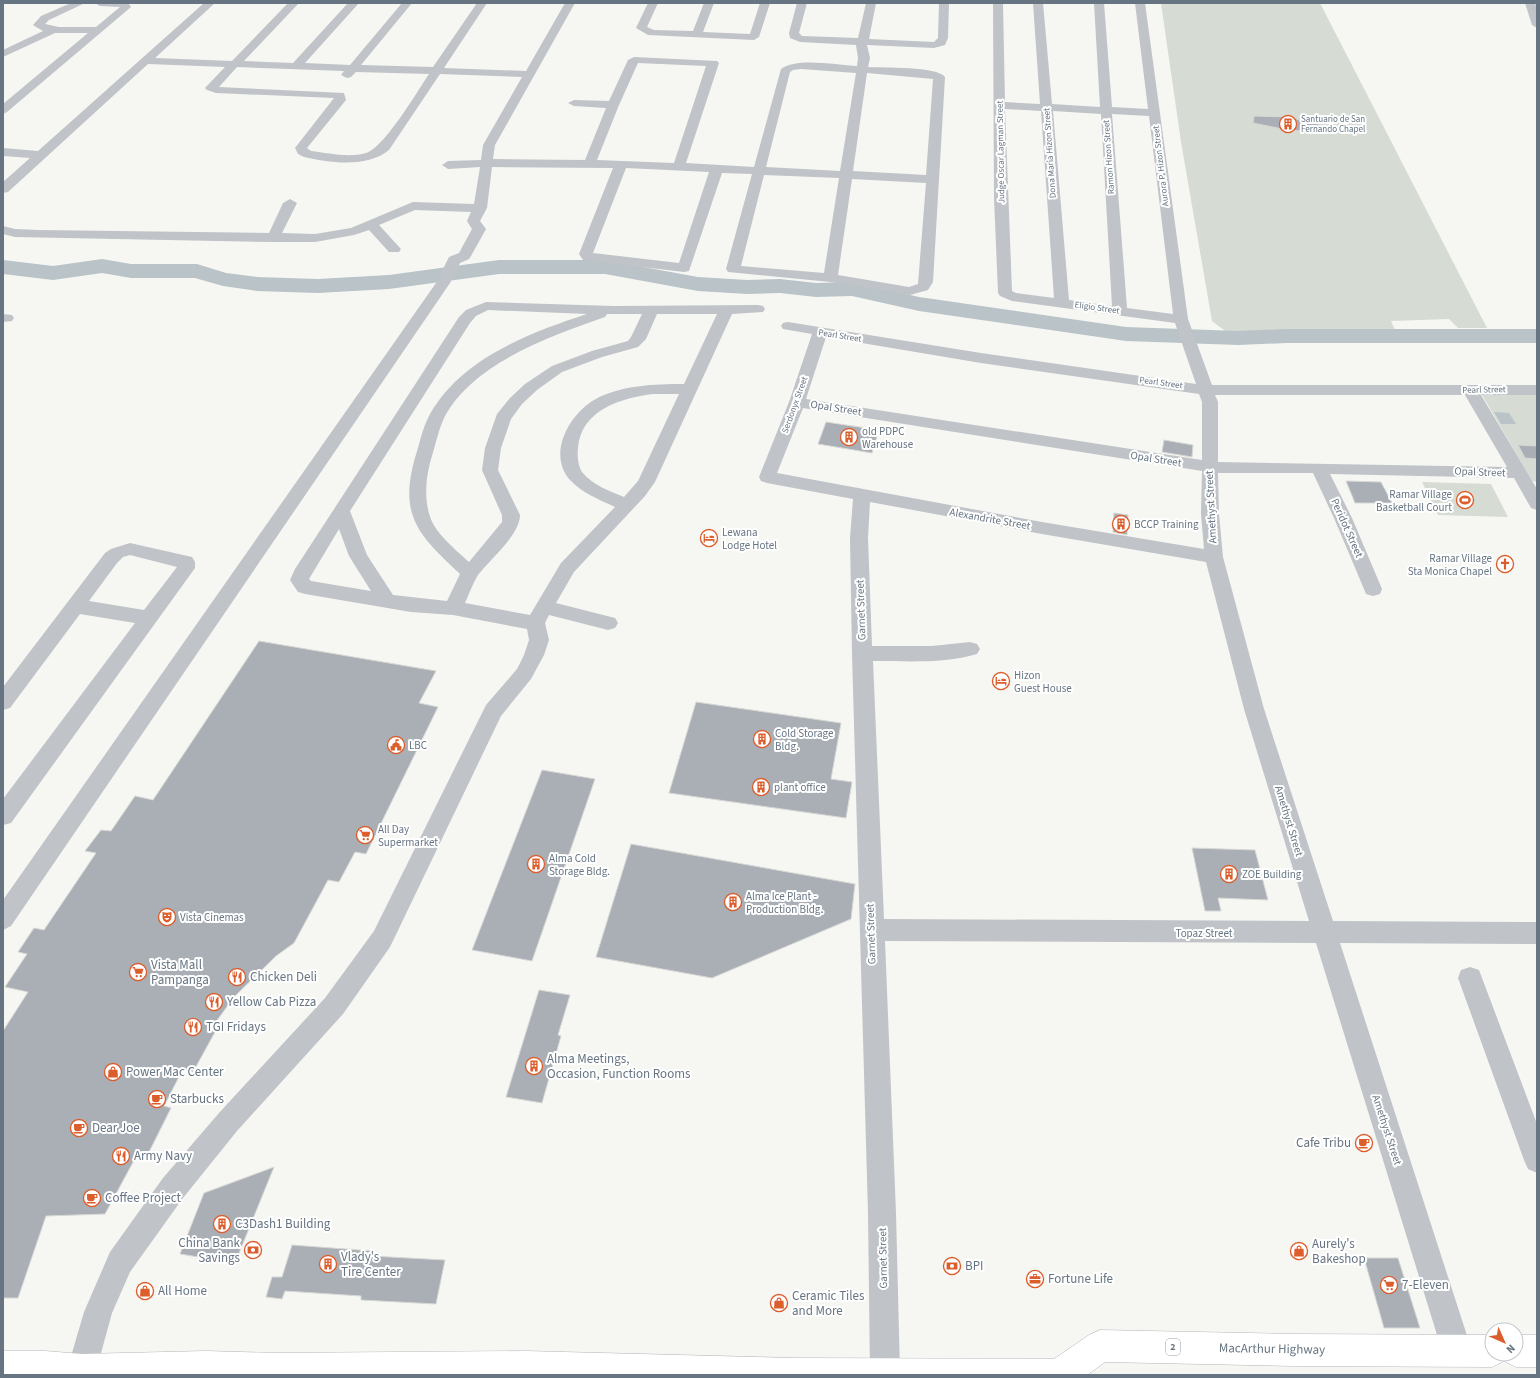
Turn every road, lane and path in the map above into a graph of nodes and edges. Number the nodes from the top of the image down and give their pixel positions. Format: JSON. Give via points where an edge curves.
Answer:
{"nodes":[{"id":1,"x":80,"y":3,"type":"edge"},
{"id":2,"x":100,"y":3,"type":"edge"},
{"id":3,"x":210,"y":3,"type":"edge"},
{"id":4,"x":294,"y":3,"type":"edge"},
{"id":5,"x":354,"y":3,"type":"edge"},
{"id":6,"x":407,"y":3,"type":"edge"},
{"id":7,"x":482,"y":3,"type":"edge"},
{"id":8,"x":570,"y":3,"type":"edge"},
{"id":9,"x":653,"y":3,"type":"edge"},
{"id":10,"x":709,"y":3,"type":"edge"},
{"id":11,"x":764,"y":3,"type":"edge"},
{"id":12,"x":802,"y":3,"type":"edge"},
{"id":13,"x":871,"y":3,"type":"edge"},
{"id":14,"x":944,"y":3,"type":"edge"},
{"id":15,"x":998,"y":3,"type":"edge"},
{"id":16,"x":1038,"y":3,"type":"edge"},
{"id":17,"x":1099,"y":3,"type":"edge"},
{"id":18,"x":1140,"y":3,"type":"edge"},
{"id":19,"x":1530,"y":3,"type":"edge"},
{"id":20,"x":1537,"y":25,"type":"edge"},
{"id":21,"x":55,"y":29,"type":"junction"},
{"id":22,"x":99,"y":30,"type":"junction"},
{"id":23,"x":697,"y":34,"type":"junction"},
{"id":24,"x":863,"y":42,"type":"junction"},
{"id":25,"x":3,"y":54,"type":"edge"},
{"id":26,"x":144,"y":61,"type":"junction"},
{"id":27,"x":232,"y":65,"type":"junction"},
{"id":28,"x":296,"y":66,"type":"junction"},
{"id":29,"x":353,"y":68,"type":"junction"},
{"id":30,"x":862,"y":70,"type":"junction"},
{"id":31,"x":436,"y":71,"type":"junction"},
{"id":32,"x":529,"y":74,"type":"junction"},
{"id":33,"x":332,"y":93,"type":"junction"},
{"id":34,"x":574,"y":103,"type":"dead end"},
{"id":35,"x":613,"y":105,"type":"junction"},
{"id":36,"x":1000,"y":105,"type":"junction"},
{"id":37,"x":4,"y":107,"type":"edge"},
{"id":38,"x":1047,"y":108,"type":"junction"},
{"id":39,"x":1105,"y":110,"type":"junction"},
{"id":40,"x":1154,"y":113,"type":"junction"},
{"id":41,"x":3,"y":152,"type":"edge"},
{"id":42,"x":40,"y":155,"type":"junction"},
{"id":43,"x":486,"y":163,"type":"junction"},
{"id":44,"x":590,"y":163,"type":"junction"},
{"id":45,"x":621,"y":164,"type":"junction"},
{"id":46,"x":448,"y":165,"type":"dead end"},
{"id":47,"x":679,"y":166,"type":"junction"},
{"id":48,"x":717,"y":168,"type":"junction"},
{"id":49,"x":760,"y":170,"type":"junction"},
{"id":50,"x":847,"y":174,"type":"junction"},
{"id":51,"x":932,"y":179,"type":"junction"},
{"id":52,"x":3,"y":189,"type":"edge"},
{"id":53,"x":290,"y":203,"type":"dead end"},
{"id":54,"x":480,"y":208,"type":"junction"},
{"id":55,"x":371,"y":224,"type":"junction"},
{"id":56,"x":3,"y":230,"type":"edge"},
{"id":57,"x":273,"y":238,"type":"junction"},
{"id":58,"x":394,"y":249,"type":"dead end"},
{"id":59,"x":830,"y":278,"type":"junction"},
{"id":60,"x":1012,"y":297,"type":"joint"},
{"id":61,"x":1062,"y":304,"type":"junction"},
{"id":62,"x":652,"y":309,"type":"junction"},
{"id":63,"x":758,"y":309,"type":"dead end"},
{"id":64,"x":614,"y":310,"type":"junction"},
{"id":65,"x":726,"y":310,"type":"junction"},
{"id":66,"x":1120,"y":312,"type":"junction"},
{"id":67,"x":1183,"y":324,"type":"junction"},
{"id":68,"x":788,"y":326,"type":"dead end"},
{"id":69,"x":820,"y":333,"type":"junction"},
{"id":70,"x":688,"y":389,"type":"junction"},
{"id":71,"x":1206,"y":390,"type":"junction"},
{"id":72,"x":1537,"y":390,"type":"edge"},
{"id":73,"x":1471,"y":391,"type":"junction"},
{"id":74,"x":797,"y":402,"type":"junction"},
{"id":75,"x":407,"y":410,"type":"junction"},
{"id":76,"x":438,"y":414,"type":"junction"},
{"id":77,"x":1209,"y":468,"type":"junction"},
{"id":78,"x":1319,"y":468,"type":"junction"},
{"id":79,"x":1519,"y":473,"type":"junction"},
{"id":80,"x":767,"y":477,"type":"joint"},
{"id":81,"x":862,"y":495,"type":"junction"},
{"id":82,"x":1537,"y":504,"type":"edge"},
{"id":83,"x":626,"y":505,"type":"junction"},
{"id":84,"x":342,"y":512,"type":"junction"},
{"id":85,"x":1214,"y":557,"type":"junction"},
{"id":86,"x":470,"y":573,"type":"junction"},
{"id":87,"x":1373,"y":589,"type":"dead end"},
{"id":88,"x":387,"y":601,"type":"junction"},
{"id":89,"x":75,"y":606,"type":"junction"},
{"id":90,"x":453,"y":608,"type":"junction"},
{"id":91,"x":540,"y":615,"type":"junction"},
{"id":92,"x":149,"y":618,"type":"junction"},
{"id":93,"x":608,"y":623,"type":"dead end"},
{"id":94,"x":970,"y":649,"type":"dead end"},
{"id":95,"x":862,"y":654,"type":"junction"},
{"id":96,"x":3,"y":702,"type":"edge"},
{"id":97,"x":3,"y":816,"type":"edge"},
{"id":98,"x":3,"y":920,"type":"edge"},
{"id":99,"x":871,"y":930,"type":"junction"},
{"id":100,"x":1324,"y":933,"type":"junction"},
{"id":101,"x":1537,"y":933,"type":"edge"},
{"id":102,"x":1470,"y":978,"type":"dead end"},
{"id":103,"x":1537,"y":1160,"type":"edge"},
{"id":104,"x":1458,"y":1351,"type":"junction"},
{"id":105,"x":1484,"y":1351,"type":"edge"},
{"id":106,"x":1524,"y":1351,"type":"edge"},
{"id":107,"x":1537,"y":1351,"type":"edge"},
{"id":108,"x":3,"y":1367,"type":"edge"},
{"id":109,"x":82,"y":1370,"type":"junction"},
{"id":110,"x":205,"y":1371,"type":"edge"},
{"id":111,"x":885,"y":1373,"type":"junction"},
{"id":112,"x":795,"y":1374,"type":"edge"},
{"id":113,"x":1061,"y":1375,"type":"edge"}],
"edges":[{"from":1,"to":21,"type":"street","via":[[45,18],[38,25],[42,28]]},
{"from":2,"to":22,"type":"street","via":[[123,4],[126,7]]},
{"from":3,"to":26,"type":"street"},
{"from":4,"to":27,"type":"street"},
{"from":5,"to":28,"type":"street"},
{"from":6,"to":29,"type":"street"},
{"from":7,"to":31,"type":"street"},
{"from":8,"to":32,"type":"street"},
{"from":9,"to":23,"type":"street","via":[[642,30],[652,33]]},
{"from":10,"to":23,"type":"street"},
{"from":11,"to":23,"type":"street","via":[[754,37]]},
{"from":12,"to":24,"type":"street","via":[[794,36],[805,39]]},
{"from":13,"to":24,"type":"street"},
{"from":14,"to":24,"type":"street","via":[[943,38],[939,45]]},
{"from":15,"to":36,"type":"street","name":"Judge Oscar Lagman Street"},
{"from":16,"to":38,"type":"street","name":"Dona Maria Hizon Street"},
{"from":17,"to":39,"type":"street","name":"Ramon Hizon Street"},
{"from":18,"to":40,"type":"street","name":"Aurora P. Hizon Street"},
{"from":19,"to":20,"type":"street"},
{"from":21,"to":22,"type":"street"},
{"from":21,"to":25,"type":"street"},
{"from":22,"to":37,"type":"street"},
{"from":24,"to":30,"type":"street"},
{"from":26,"to":27,"type":"street"},
{"from":26,"to":42,"type":"street"},
{"from":27,"to":28,"type":"street"},
{"from":27,"to":33,"type":"street","via":[[211,88]]},
{"from":28,"to":29,"type":"street"},
{"from":29,"to":31,"type":"street"},
{"from":29,"to":33,"type":"street"},
{"from":30,"to":49,"type":"street","via":[[785,65]]},
{"from":30,"to":50,"type":"street"},
{"from":30,"to":51,"type":"street","via":[[931,74],[939,77]]},
{"from":31,"to":32,"type":"street"},
{"from":31,"to":33,"type":"street","via":[[385,147],[381,152],[368,158],[308,154],[302,151],[301,148],[342,97]]},
{"from":32,"to":43,"type":"street","via":[[489,145]]},
{"from":34,"to":35,"type":"street"},
{"from":35,"to":44,"type":"street"},
{"from":35,"to":47,"type":"street","via":[[634,60],[713,63]]},
{"from":36,"to":38,"type":"street"},
{"from":36,"to":60,"type":"street","name":"Judge Oscar Lagman Street","via":[[1005,293]]},
{"from":38,"to":39,"type":"street"},
{"from":38,"to":61,"type":"street","name":"Dona Maria Hizon Street"},
{"from":39,"to":40,"type":"street"},
{"from":39,"to":66,"type":"street","name":"Ramon Hizon Street"},
{"from":40,"to":67,"type":"street","name":"Aurora P. Hizon Street"},
{"from":41,"to":42,"type":"street"},
{"from":42,"to":52,"type":"street"},
{"from":43,"to":44,"type":"street"},
{"from":43,"to":46,"type":"street"},
{"from":43,"to":54,"type":"street","via":[[485,186]]},
{"from":44,"to":45,"type":"street"},
{"from":45,"to":47,"type":"street"},
{"from":45,"to":48,"type":"street","via":[[590,242],[586,254],[588,258],[684,268]]},
{"from":47,"to":48,"type":"street"},
{"from":48,"to":49,"type":"street"},
{"from":49,"to":50,"type":"street"},
{"from":49,"to":59,"type":"street","via":[[733,269]]},
{"from":50,"to":51,"type":"street"},
{"from":50,"to":59,"type":"street"},
{"from":51,"to":59,"type":"street","via":[[926,282],[923,287],[910,291]]},
{"from":53,"to":57,"type":"street"},
{"from":54,"to":55,"type":"street","via":[[413,206]]},
{"from":54,"to":98,"type":"street","via":[[474,221],[479,229],[464,256],[449,271]]},
{"from":55,"to":57,"type":"street","via":[[354,231],[326,237]]},
{"from":55,"to":58,"type":"street"},
{"from":56,"to":57,"type":"street","via":[[38,234]]},
{"from":60,"to":61,"type":"street","name":"Eligio Street"},
{"from":61,"to":66,"type":"street","name":"Eligio Street"},
{"from":62,"to":64,"type":"street"},
{"from":62,"to":65,"type":"street"},
{"from":62,"to":86,"type":"street","via":[[638,339],[633,344],[557,369],[516,400],[503,418],[493,448],[490,470],[511,515],[511,522]]},
{"from":63,"to":65,"type":"street"},
{"from":64,"to":75,"type":"street","via":[[486,306],[480,308],[471,313]]},
{"from":64,"to":76,"type":"street","via":[[538,337],[484,366],[457,390]]},
{"from":65,"to":70,"type":"street"},
{"from":66,"to":67,"type":"street","name":"Eligio Street"},
{"from":67,"to":71,"type":"street","name":"Amethyst Street"},
{"from":68,"to":69,"type":"street","name":"Pearl Street"},
{"from":69,"to":71,"type":"street","name":"Pearl Street"},
{"from":69,"to":74,"type":"street","name":"Serdonyx Street"},
{"from":70,"to":83,"type":"street","via":[[646,482]]},
{"from":70,"to":83,"type":"street","via":[[648,388],[625,393],[599,404],[575,427],[569,447],[575,475],[593,490]]},
{"from":71,"to":73,"type":"street","name":"Pearl Street"},
{"from":71,"to":77,"type":"street","name":"Amethyst Street","via":[[1211,416]]},
{"from":72,"to":73,"type":"street","name":"Pearl Street"},
{"from":73,"to":79,"type":"street"},
{"from":74,"to":77,"type":"street","name":"Opal Street"},
{"from":74,"to":80,"type":"street","name":"Serdonyx Street"},
{"from":75,"to":76,"type":"street"},
{"from":75,"to":84,"type":"street"},
{"from":76,"to":86,"type":"street","via":[[419,467],[416,490],[427,529]]},
{"from":77,"to":78,"type":"street","name":"Opal Street"},
{"from":77,"to":85,"type":"street","name":"Amethyst Street"},
{"from":78,"to":79,"type":"street","name":"Opal Street"},
{"from":78,"to":87,"type":"street","name":"Peridot Street","via":[[1344,518]]},
{"from":79,"to":82,"type":"street"},
{"from":80,"to":81,"type":"street","name":"Alexandrite Street"},
{"from":81,"to":85,"type":"street","name":"Alexandrite Street"},
{"from":81,"to":95,"type":"street","name":"Garnet Street","via":[[859,538]]},
{"from":83,"to":91,"type":"street","via":[[567,568]]},
{"from":84,"to":88,"type":"street","via":[[358,556]]},
{"from":84,"to":88,"type":"street","via":[[301,574],[302,584],[305,587]]},
{"from":85,"to":100,"type":"street","name":"Amethyst Street","via":[[1254,709]]},
{"from":86,"to":90,"type":"street"},
{"from":88,"to":90,"type":"street"},
{"from":89,"to":92,"type":"street"},
{"from":89,"to":92,"type":"street","via":[[117,553],[130,549],[183,560],[186,562],[186,568]]},
{"from":89,"to":96,"type":"street"},
{"from":90,"to":91,"type":"street"},
{"from":91,"to":93,"type":"street"},
{"from":91,"to":109,"type":"street","via":[[539,640],[534,655],[524,674],[493,711],[382,939],[334,1006],[228,1122],[173,1188],[120,1262],[98,1312]]},
{"from":92,"to":97,"type":"street"},
{"from":94,"to":95,"type":"street","via":[[932,653]]},
{"from":95,"to":99,"type":"street","name":"Garnet Street"},
{"from":99,"to":100,"type":"street","name":"Topaz Street"},
{"from":99,"to":111,"type":"street","name":"Garnet Street","via":[[882,1213]]},
{"from":100,"to":101,"type":"street","name":"Topaz Street"},
{"from":100,"to":104,"type":"street","name":"Amethyst Street"},
{"from":102,"to":103,"type":"street"},
{"from":104,"to":105,"type":"highway","name":"MacArthur Highway","number":"2"},
{"from":104,"to":113,"type":"highway","name":"MacArthur Highway","number":"2","via":[[1100,1346]]},
{"from":106,"to":107,"type":"highway"},
{"from":108,"to":109,"type":"highway","name":"MacArthur Highway","number":"2"},
{"from":109,"to":110,"type":"highway","name":"MacArthur Highway","number":"2"},
{"from":110,"to":112,"type":"highway","name":"MacArthur Highway","number":"2","via":[[276,1368],[525,1367]]},
{"from":111,"to":112,"type":"highway","name":"MacArthur Highway","number":"2"},
{"from":111,"to":113,"type":"highway","name":"MacArthur Highway","number":"2"}]}
